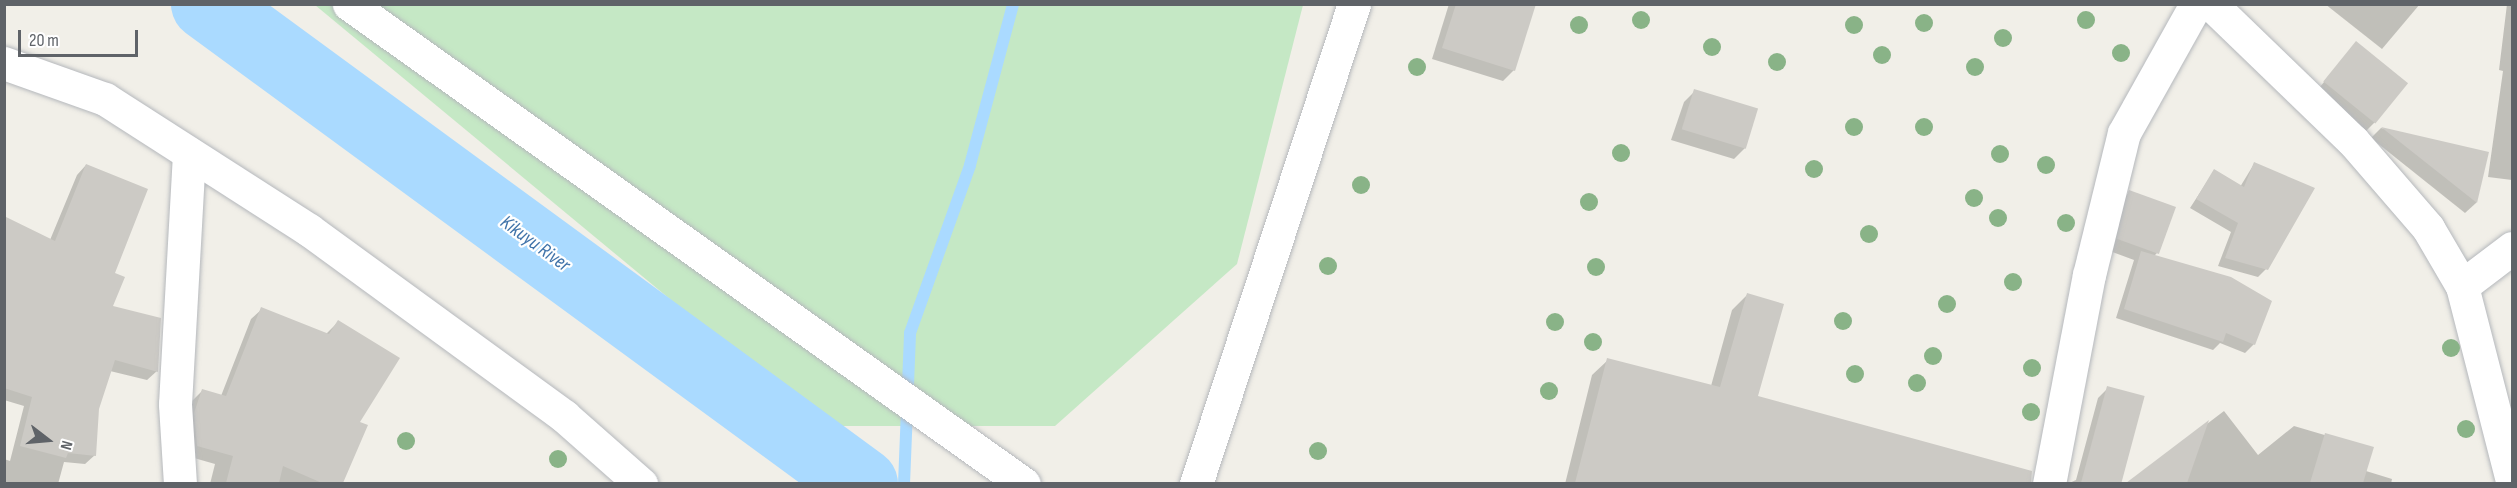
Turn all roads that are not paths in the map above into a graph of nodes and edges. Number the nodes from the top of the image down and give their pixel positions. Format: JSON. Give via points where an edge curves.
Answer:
{"nodes":[{"id":1,"x":348,"y":4,"type":"edge"},
{"id":2,"x":1354,"y":4,"type":"edge"},
{"id":3,"x":2196,"y":4,"type":"edge"},
{"id":4,"x":2211,"y":4,"type":"edge"},
{"id":5,"x":2243,"y":17,"type":"edge"},
{"id":6,"x":4,"y":63,"type":"edge"},
{"id":7,"x":189,"y":153,"type":"junction"},
{"id":8,"x":2512,"y":248,"type":"edge"},
{"id":9,"x":2462,"y":286,"type":"junction"},
{"id":10,"x":2512,"y":481,"type":"edge"},
{"id":11,"x":180,"y":483,"type":"edge"},
{"id":12,"x":641,"y":483,"type":"edge"},
{"id":13,"x":1024,"y":483,"type":"edge"},
{"id":14,"x":1196,"y":483,"type":"edge"},
{"id":15,"x":2049,"y":483,"type":"edge"}],
"edges":[{"from":1,"to":13,"type":"street"},
{"from":2,"to":14,"type":"street"},
{"from":3,"to":15,"type":"street","via":[[2124,133],[2090,275]]},
{"from":4,"to":5,"type":"street"},
{"from":5,"to":9,"type":"street","via":[[2421,219]]},
{"from":6,"to":7,"type":"street","via":[[105,99]]},
{"from":7,"to":11,"type":"street","via":[[175,404]]},
{"from":7,"to":12,"type":"street","via":[[309,230],[564,416]]},
{"from":8,"to":9,"type":"street"},
{"from":9,"to":10,"type":"street"}]}
